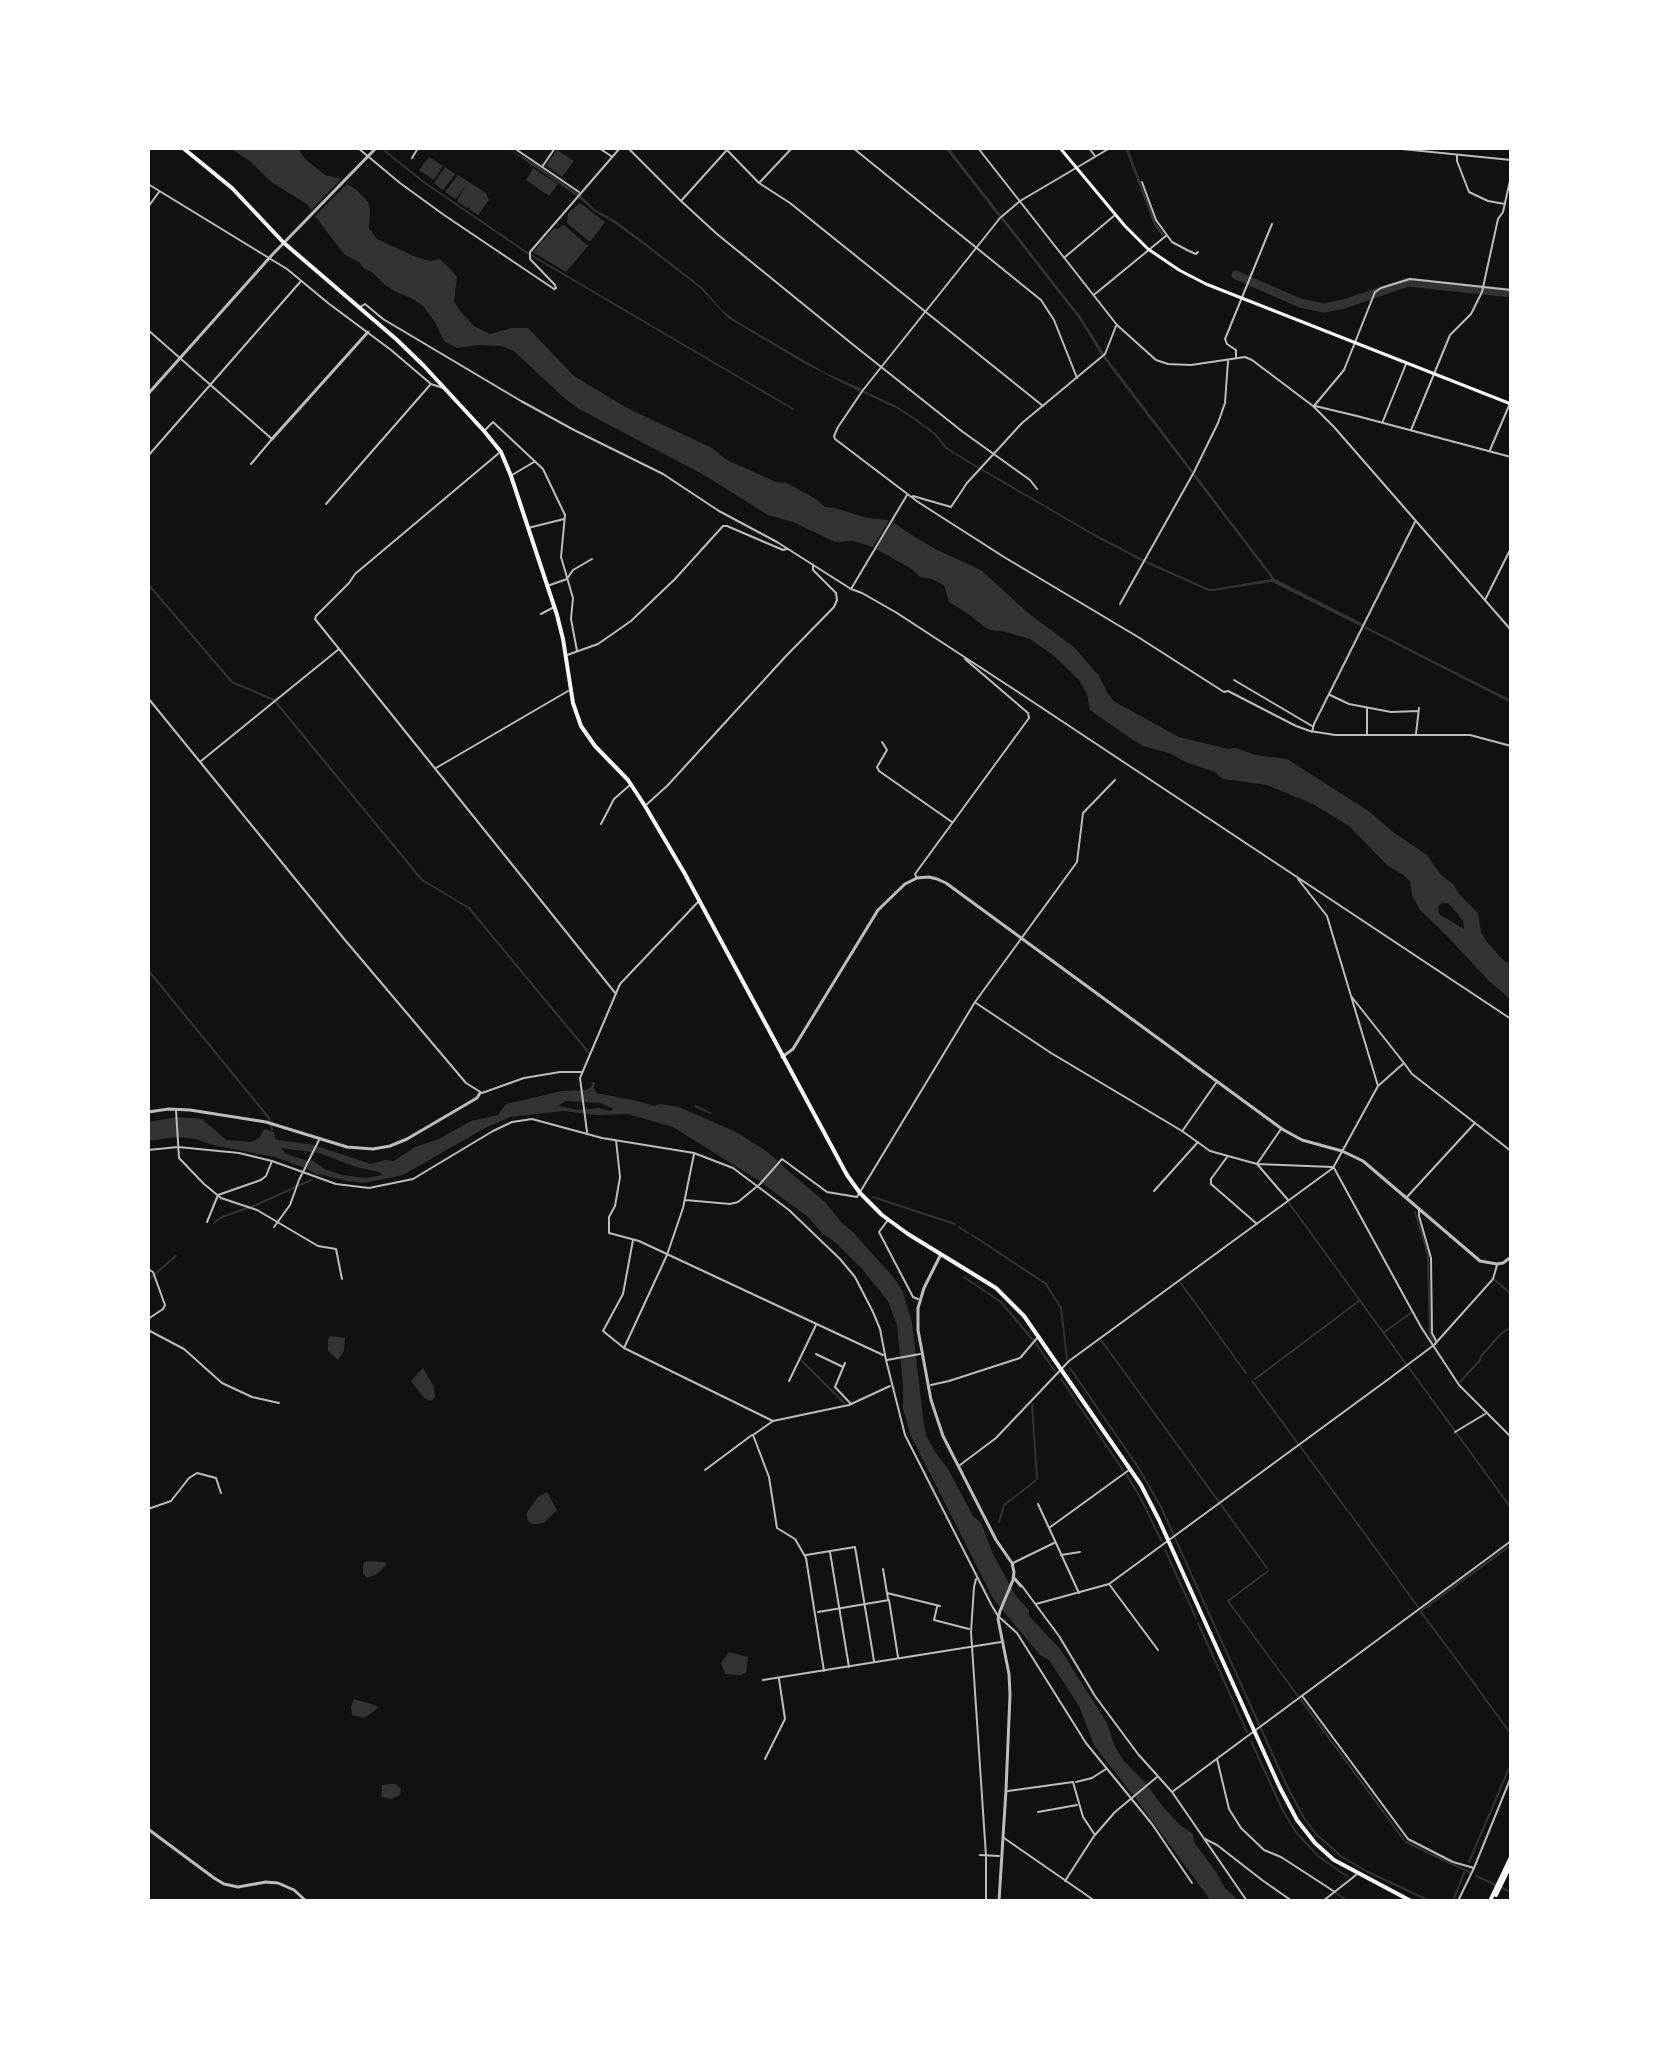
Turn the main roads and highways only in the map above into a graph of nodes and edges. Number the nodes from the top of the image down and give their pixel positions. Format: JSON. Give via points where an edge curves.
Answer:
{"nodes":[{"id":1,"x":183,"y":148,"type":"edge"},
{"id":2,"x":1060,"y":148,"type":"edge"},
{"id":3,"x":1511,"y":402,"type":"edge"},
{"id":4,"x":1511,"y":1857,"type":"edge"},
{"id":5,"x":1511,"y":1864,"type":"edge"},
{"id":6,"x":1502,"y":1880,"type":"junction"},
{"id":7,"x":1411,"y":1901,"type":"edge"},
{"id":8,"x":1492,"y":1901,"type":"edge"}],
"edges":[{"from":1,"to":7,"type":"main road","via":[[396,339],[501,452],[554,607],[584,733],[645,806],[847,1175],[888,1220],[996,1288],[1024,1316],[1154,1509],[1303,1830],[1357,1874]]},
{"from":2,"to":3,"type":"main road","via":[[1148,249],[1179,270]]},
{"from":4,"to":6,"type":"main road"},
{"from":5,"to":6,"type":"main road"},
{"from":6,"to":8,"type":"main road"}]}
